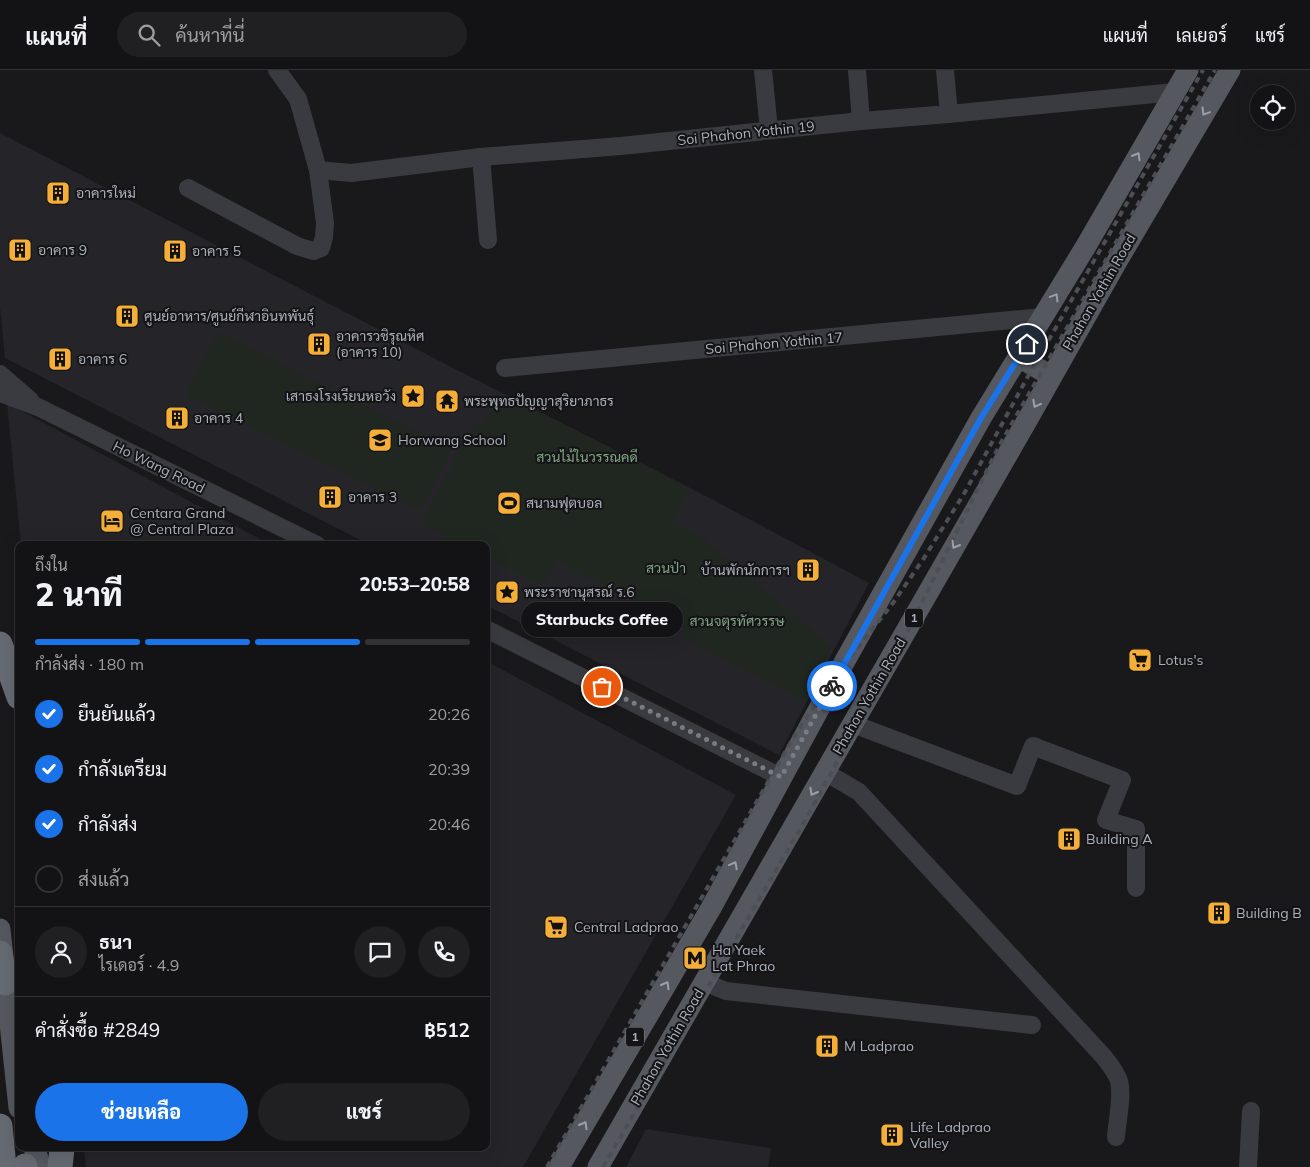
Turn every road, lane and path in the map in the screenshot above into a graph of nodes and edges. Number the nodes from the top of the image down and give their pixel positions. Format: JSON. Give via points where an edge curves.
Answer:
{"nodes":[{"id":1,"x":278,"y":70,"type":"edge"},
{"id":2,"x":763,"y":70,"type":"edge"},
{"id":3,"x":856,"y":70,"type":"edge"},
{"id":4,"x":945,"y":70,"type":"edge"},
{"id":5,"x":1188,"y":70,"type":"edge"},
{"id":6,"x":1230,"y":70,"type":"edge"},
{"id":7,"x":1174,"y":92,"type":"junction"},
{"id":8,"x":949,"y":114,"type":"junction"},
{"id":9,"x":861,"y":121,"type":"junction"},
{"id":10,"x":768,"y":130,"type":"junction"},
{"id":11,"x":481,"y":157,"type":"junction"},
{"id":12,"x":318,"y":170,"type":"junction"},
{"id":13,"x":188,"y":188,"type":"dead end"},
{"id":14,"x":488,"y":240,"type":"dead end"},
{"id":15,"x":1086,"y":246,"type":"junction"},
{"id":16,"x":1116,"y":263,"type":"junction"},
{"id":17,"x":1043,"y":317,"type":"junction"},
{"id":18,"x":1019,"y":357,"type":"junction"},
{"id":19,"x":505,"y":368,"type":"dead end"},
{"id":20,"x":0,"y":374,"type":"edge"},
{"id":21,"x":1051,"y":376,"type":"junction"},
{"id":22,"x":0,"y":393,"type":"edge"},
{"id":23,"x":38,"y":407,"type":"junction"},
{"id":24,"x":309,"y":541,"type":"edge"},
{"id":25,"x":490,"y":631,"type":"edge"},
{"id":26,"x":0,"y":644,"type":"edge"},
{"id":27,"x":15,"y":686,"type":"edge"},
{"id":28,"x":853,"y":724,"type":"junction"},
{"id":29,"x":825,"y":772,"type":"junction"},
{"id":30,"x":781,"y":777,"type":"junction"},
{"id":31,"x":1136,"y":888,"type":"dead end"},
{"id":32,"x":0,"y":929,"type":"edge"},
{"id":33,"x":0,"y":953,"type":"edge"},
{"id":34,"x":704,"y":982,"type":"junction"},
{"id":35,"x":5,"y":983,"type":"junction"},
{"id":36,"x":1032,"y":1025,"type":"dead end"},
{"id":37,"x":15,"y":1075,"type":"edge"},
{"id":38,"x":1251,"y":1111,"type":"dead end"},
{"id":39,"x":0,"y":1126,"type":"edge"},
{"id":40,"x":1116,"y":1137,"type":"dead end"},
{"id":41,"x":15,"y":1147,"type":"edge"},
{"id":42,"x":62,"y":1151,"type":"edge"},
{"id":43,"x":60,"y":1167,"type":"edge"},
{"id":44,"x":559,"y":1167,"type":"edge"},
{"id":45,"x":598,"y":1167,"type":"edge"},
{"id":46,"x":1248,"y":1167,"type":"edge"}],
"edges":[{"from":1,"to":12,"type":"street","via":[[298,99]]},
{"from":2,"to":10,"type":"street"},
{"from":3,"to":9,"type":"street"},
{"from":4,"to":8,"type":"street"},
{"from":5,"to":7,"type":"main road","number":"1"},
{"from":6,"to":16,"type":"main road","name":"Phahon Yothin Road","number":"1","one_way":true},
{"from":7,"to":8,"type":"street","name":"Soi Phahon Yothin 19"},
{"from":15,"to":7,"type":"main road","number":"1","one_way":true},
{"from":8,"to":9,"type":"street","name":"Soi Phahon Yothin 19"},
{"from":9,"to":10,"type":"street","name":"Soi Phahon Yothin 19"},
{"from":10,"to":11,"type":"street","name":"Soi Phahon Yothin 19"},
{"from":11,"to":12,"type":"street","name":"Soi Phahon Yothin 19","via":[[351,173]]},
{"from":11,"to":14,"type":"street"},
{"from":12,"to":13,"type":"street","via":[[324,237],[321,248],[312,251]]},
{"from":15,"to":16,"type":"main road"},
{"from":17,"to":15,"type":"main road","number":"1","one_way":true},
{"from":16,"to":21,"type":"main road","name":"Phahon Yothin Road","number":"1"},
{"from":17,"to":18,"type":"main road","number":"1"},
{"from":17,"to":19,"type":"street","name":"Soi Phahon Yothin 17"},
{"from":18,"to":21,"type":"main road"},
{"from":18,"to":30,"type":"main road","number":"1","via":[[976,427]]},
{"from":20,"to":23,"type":"street"},
{"from":21,"to":28,"type":"main road","name":"Phahon Yothin Road","number":"1","one_way":true},
{"from":22,"to":23,"type":"street","name":"Ho Wang Road"},
{"from":23,"to":24,"type":"street","name":"Ho Wang Road"},
{"from":25,"to":30,"type":"street"},
{"from":26,"to":27,"type":"highway"},
{"from":28,"to":29,"type":"main road","name":"Phahon Yothin Road","number":"1"},
{"from":28,"to":31,"type":"street","via":[[1017,786],[1033,746],[1122,780],[1106,820],[1136,829]]},
{"from":29,"to":34,"type":"main road","name":"Phahon Yothin Road","number":"1","one_way":true},
{"from":29,"to":40,"type":"street","via":[[859,792],[1104,1057],[1119,1082]]},
{"from":44,"to":30,"type":"main road","number":"1","one_way":true,"via":[[711,908]]},
{"from":32,"to":35,"type":"main road"},
{"from":33,"to":35,"type":"highway"},
{"from":34,"to":36,"type":"street","via":[[726,991]]},
{"from":34,"to":45,"type":"main road","name":"Phahon Yothin Road","number":"1"},
{"from":35,"to":37,"type":"main road"},
{"from":38,"to":46,"type":"street"},
{"from":39,"to":41,"type":"highway"},
{"from":42,"to":43,"type":"highway"}]}
